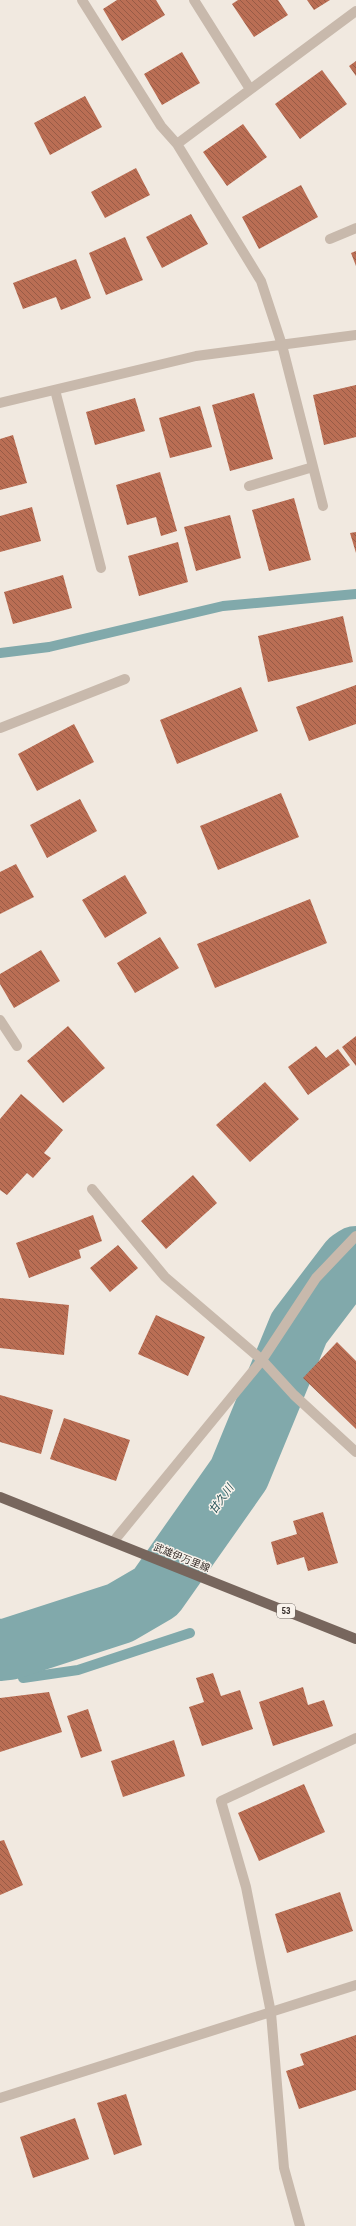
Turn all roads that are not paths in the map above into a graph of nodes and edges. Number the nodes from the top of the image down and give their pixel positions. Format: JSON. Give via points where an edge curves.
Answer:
{"nodes":[{"id":1,"x":82,"y":0,"type":"edge"},
{"id":2,"x":194,"y":0,"type":"edge"},
{"id":3,"x":356,"y":11,"type":"edge"},
{"id":4,"x":250,"y":89,"type":"junction"},
{"id":5,"x":177,"y":144,"type":"junction"},
{"id":6,"x":356,"y":228,"type":"edge"},
{"id":7,"x":330,"y":239,"type":"dead end"},
{"id":8,"x":356,"y":335,"type":"edge"},
{"id":9,"x":282,"y":345,"type":"junction"},
{"id":10,"x":55,"y":390,"type":"junction"},
{"id":11,"x":0,"y":402,"type":"edge"},
{"id":12,"x":313,"y":467,"type":"junction"},
{"id":13,"x":249,"y":486,"type":"dead end"},
{"id":14,"x":323,"y":506,"type":"dead end"},
{"id":15,"x":101,"y":568,"type":"dead end"},
{"id":16,"x":124,"y":679,"type":"dead end"},
{"id":17,"x":0,"y":728,"type":"edge"},
{"id":18,"x":0,"y":1020,"type":"edge"},
{"id":19,"x":17,"y":1046,"type":"dead end"},
{"id":20,"x":92,"y":1189,"type":"dead end"},
{"id":21,"x":356,"y":1236,"type":"edge"},
{"id":22,"x":262,"y":1360,"type":"junction"},
{"id":23,"x":356,"y":1452,"type":"edge"},
{"id":24,"x":0,"y":1497,"type":"edge"},
{"id":25,"x":113,"y":1542,"type":"junction"},
{"id":26,"x":356,"y":1639,"type":"edge"},
{"id":27,"x":356,"y":1738,"type":"edge"},
{"id":28,"x":356,"y":1985,"type":"edge"},
{"id":29,"x":271,"y":2013,"type":"junction"},
{"id":30,"x":0,"y":2098,"type":"edge"},
{"id":31,"x":300,"y":2226,"type":"edge"}],
"edges":[{"from":1,"to":5,"type":"street","via":[[161,126]]},
{"from":2,"to":4,"type":"street"},
{"from":3,"to":4,"type":"street"},
{"from":4,"to":5,"type":"street"},
{"from":5,"to":9,"type":"street","via":[[261,281]]},
{"from":6,"to":7,"type":"street"},
{"from":8,"to":9,"type":"street"},
{"from":9,"to":10,"type":"street","via":[[196,356]]},
{"from":9,"to":12,"type":"street"},
{"from":10,"to":11,"type":"street"},
{"from":10,"to":15,"type":"street"},
{"from":12,"to":13,"type":"street"},
{"from":12,"to":14,"type":"street"},
{"from":16,"to":17,"type":"street"},
{"from":18,"to":19,"type":"street"},
{"from":20,"to":22,"type":"street","via":[[165,1277]]},
{"from":21,"to":22,"type":"street","via":[[316,1278]]},
{"from":22,"to":23,"type":"street","via":[[294,1395]]},
{"from":22,"to":25,"type":"street"},
{"from":24,"to":25,"type":"main road","name":"武雄伊万里線","number":"53"},
{"from":25,"to":26,"type":"main road","name":"武雄伊万里線","number":"53"},
{"from":27,"to":29,"type":"street","via":[[221,1801],[246,1887]]},
{"from":28,"to":29,"type":"street"},
{"from":29,"to":30,"type":"street"},
{"from":29,"to":31,"type":"street","via":[[284,2168]]}]}
